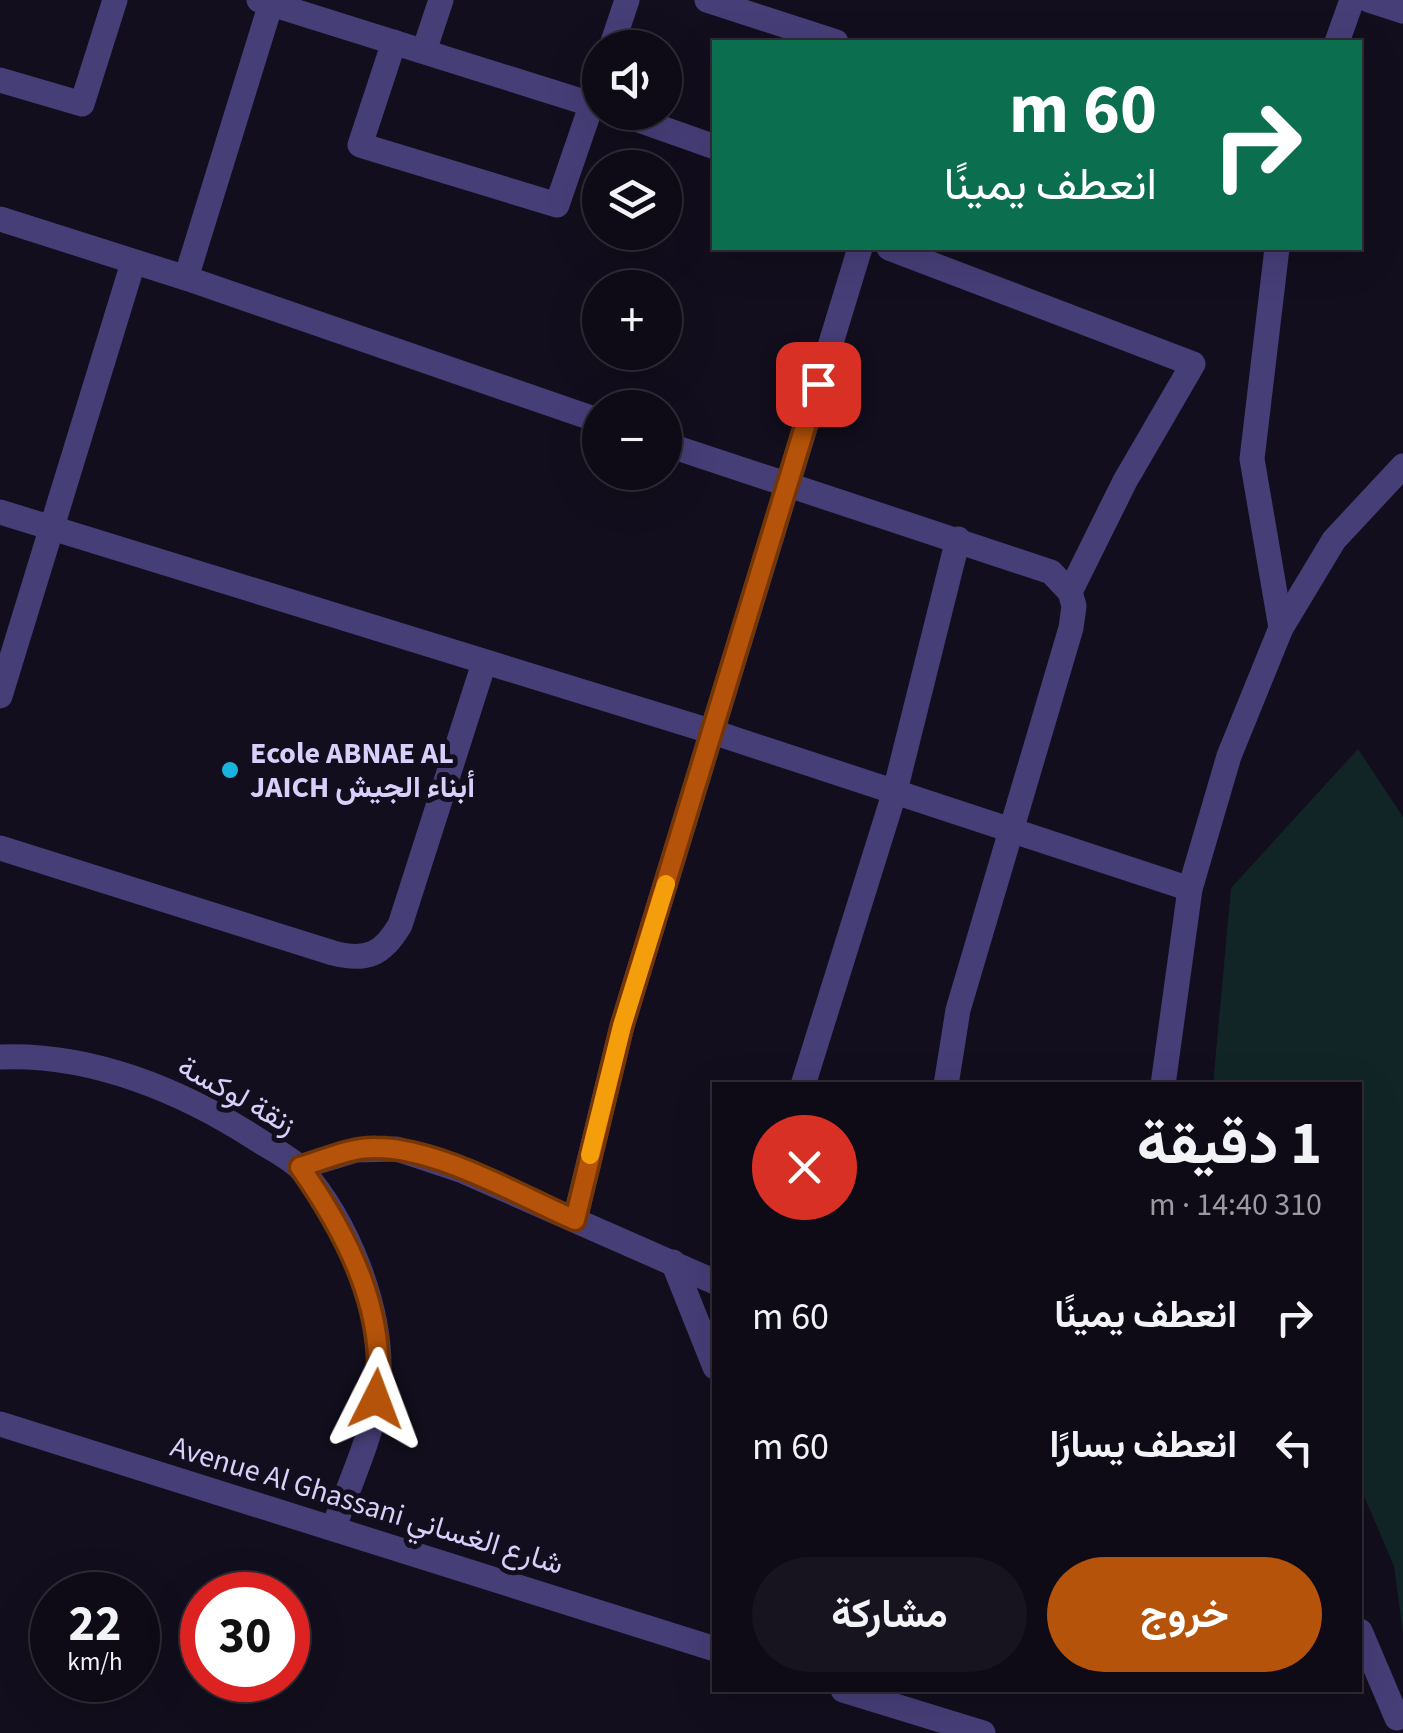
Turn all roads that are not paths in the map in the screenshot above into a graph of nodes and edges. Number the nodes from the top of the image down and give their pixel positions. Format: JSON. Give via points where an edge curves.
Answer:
{"nodes":[{"id":1,"x":115,"y":0,"type":"edge"},
{"id":2,"x":441,"y":0,"type":"edge"},
{"id":3,"x":627,"y":0,"type":"edge"},
{"id":4,"x":708,"y":0,"type":"edge"},
{"id":5,"x":1352,"y":0,"type":"edge"},
{"id":6,"x":1368,"y":0,"type":"edge"},
{"id":7,"x":268,"y":1,"type":"edge"},
{"id":8,"x":1403,"y":11,"type":"edge"},
{"id":9,"x":617,"y":30,"type":"edge"},
{"id":10,"x":830,"y":40,"type":"edge"},
{"id":11,"x":1338,"y":40,"type":"edge"},
{"id":12,"x":394,"y":42,"type":"junction"},
{"id":13,"x":424,"y":51,"type":"junction"},
{"id":14,"x":0,"y":80,"type":"edge"},
{"id":15,"x":582,"y":95,"type":"edge"},
{"id":16,"x":589,"y":130,"type":"edge"},
{"id":17,"x":675,"y":130,"type":"edge"},
{"id":18,"x":712,"y":145,"type":"edge"},
{"id":19,"x":0,"y":219,"type":"edge"},
{"id":20,"x":859,"y":250,"type":"edge"},
{"id":21,"x":895,"y":250,"type":"edge"},
{"id":22,"x":1277,"y":250,"type":"edge"},
{"id":23,"x":133,"y":263,"type":"junction"},
{"id":24,"x":186,"y":278,"type":"junction"},
{"id":25,"x":582,"y":416,"type":"edge"},
{"id":26,"x":682,"y":450,"type":"edge"},
{"id":27,"x":1403,"y":466,"type":"edge"},
{"id":28,"x":786,"y":486,"type":"junction"},
{"id":29,"x":0,"y":512,"type":"edge"},
{"id":30,"x":51,"y":528,"type":"junction"},
{"id":31,"x":958,"y":539,"type":"junction"},
{"id":32,"x":1070,"y":592,"type":"junction"},
{"id":33,"x":1281,"y":628,"type":"junction"},
{"id":34,"x":484,"y":663,"type":"junction"},
{"id":35,"x":0,"y":696,"type":"edge"},
{"id":36,"x":713,"y":732,"type":"junction"},
{"id":37,"x":895,"y":791,"type":"junction"},
{"id":38,"x":1014,"y":830,"type":"junction"},
{"id":39,"x":0,"y":848,"type":"edge"},
{"id":40,"x":1190,"y":888,"type":"junction"},
{"id":41,"x":0,"y":1058,"type":"edge"},
{"id":42,"x":804,"y":1082,"type":"edge"},
{"id":43,"x":946,"y":1082,"type":"edge"},
{"id":44,"x":1163,"y":1082,"type":"edge"},
{"id":45,"x":300,"y":1167,"type":"junction"},
{"id":46,"x":575,"y":1220,"type":"junction"},
{"id":47,"x":674,"y":1262,"type":"junction"},
{"id":48,"x":712,"y":1281,"type":"edge"},
{"id":49,"x":712,"y":1359,"type":"edge"},
{"id":50,"x":0,"y":1424,"type":"edge"},
{"id":51,"x":334,"y":1527,"type":"junction"},
{"id":52,"x":1362,"y":1636,"type":"edge"},
{"id":53,"x":712,"y":1648,"type":"edge"},
{"id":54,"x":1362,"y":1673,"type":"edge"},
{"id":55,"x":850,"y":1692,"type":"edge"},
{"id":56,"x":1398,"y":1726,"type":"edge"},
{"id":57,"x":983,"y":1733,"type":"edge"}],
"edges":[{"from":1,"to":14,"type":"street","via":[[82,104]]},
{"from":2,"to":13,"type":"street"},
{"from":3,"to":9,"type":"street"},
{"from":4,"to":10,"type":"street"},
{"from":5,"to":11,"type":"street"},
{"from":6,"to":8,"type":"street"},
{"from":7,"to":12,"type":"street"},
{"from":7,"to":24,"type":"street"},
{"from":12,"to":13,"type":"street"},
{"from":12,"to":16,"type":"street","via":[[360,145],[557,205]]},
{"from":13,"to":15,"type":"street"},
{"from":17,"to":18,"type":"street"},
{"from":19,"to":23,"type":"street"},
{"from":20,"to":28,"type":"street"},
{"from":21,"to":32,"type":"street","via":[[1193,364]]},
{"from":22,"to":33,"type":"street","via":[[1252,459]]},
{"from":23,"to":24,"type":"street"},
{"from":23,"to":30,"type":"street"},
{"from":24,"to":25,"type":"street"},
{"from":26,"to":28,"type":"street"},
{"from":27,"to":33,"type":"street","via":[[1334,540]]},
{"from":28,"to":31,"type":"street"},
{"from":28,"to":36,"type":"street"},
{"from":29,"to":30,"type":"street"},
{"from":30,"to":34,"type":"street"},
{"from":30,"to":35,"type":"street"},
{"from":31,"to":32,"type":"street","via":[[1050,572]]},
{"from":31,"to":37,"type":"street"},
{"from":32,"to":38,"type":"street","via":[[1071,628]]},
{"from":33,"to":40,"type":"street","via":[[1228,756]]},
{"from":34,"to":36,"type":"street"},
{"from":34,"to":39,"type":"street","via":[[400,924],[376,954],[334,953]]},
{"from":36,"to":37,"type":"street"},
{"from":36,"to":46,"type":"street","via":[[622,1026]]},
{"from":37,"to":38,"type":"street"},
{"from":37,"to":42,"type":"street"},
{"from":38,"to":40,"type":"street"},
{"from":38,"to":43,"type":"street","via":[[958,1010]]},
{"from":40,"to":44,"type":"street"},
{"from":41,"to":45,"type":"street","name":"زنقة لوكسة","via":[[50,1057],[138,1080],[204,1107]]},
{"from":45,"to":46,"type":"street","via":[[356,1150],[397,1149]]},
{"from":45,"to":51,"type":"street","name":"زنقة لوكسة","via":[[344,1236],[378,1336],[372,1421]]},
{"from":46,"to":47,"type":"street"},
{"from":47,"to":48,"type":"street"},
{"from":47,"to":49,"type":"street"},
{"from":50,"to":51,"type":"street","name":"Avenue Al Ghassani شارع الغساني"},
{"from":51,"to":53,"type":"street","name":"Avenue Al Ghassani شارع الغساني"},
{"from":52,"to":56,"type":"street"},
{"from":54,"to":56,"type":"street"},
{"from":55,"to":57,"type":"street"}]}
